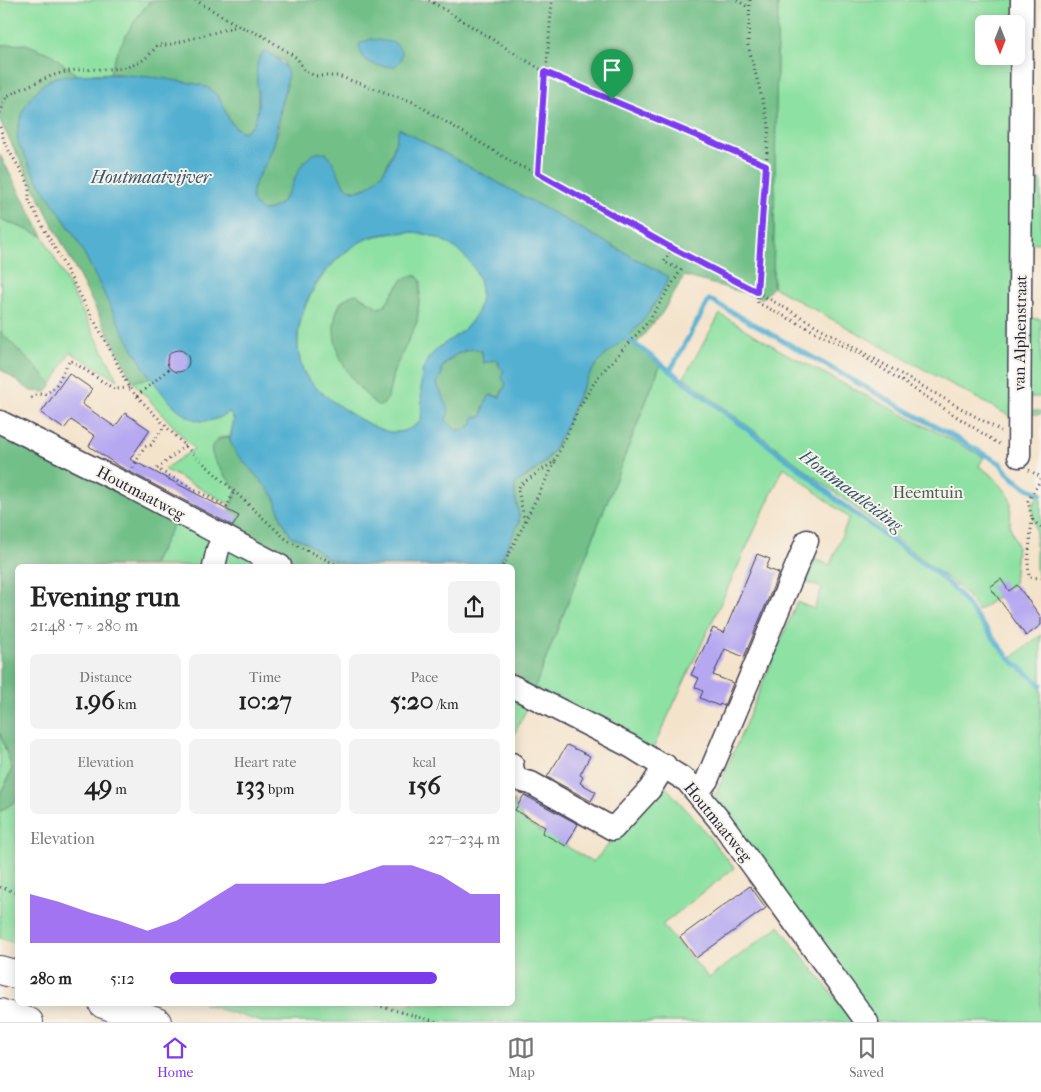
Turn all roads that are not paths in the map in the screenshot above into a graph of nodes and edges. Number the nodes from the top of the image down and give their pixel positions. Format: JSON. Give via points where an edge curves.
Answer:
{"nodes":[{"id":1,"x":1022,"y":0,"type":"edge"},
{"id":2,"x":0,"y":422,"type":"edge"},
{"id":3,"x":1019,"y":456,"type":"road end"},
{"id":4,"x":224,"y":537,"type":"junction"},
{"id":5,"x":807,"y":541,"type":"dead end"},
{"id":6,"x":214,"y":564,"type":"edge"},
{"id":7,"x":276,"y":564,"type":"edge"},
{"id":8,"x":515,"y":688,"type":"edge"},
{"id":9,"x":665,"y":765,"type":"junction"},
{"id":10,"x":515,"y":775,"type":"edge"},
{"id":11,"x":698,"y":792,"type":"junction"},
{"id":12,"x":0,"y":970,"type":"edge"},
{"id":13,"x":15,"y":975,"type":"edge"},
{"id":14,"x":108,"y":1006,"type":"edge"},
{"id":15,"x":0,"y":1013,"type":"edge"},
{"id":16,"x":29,"y":1022,"type":"edge"},
{"id":17,"x":157,"y":1022,"type":"edge"},
{"id":18,"x":867,"y":1022,"type":"edge"}],
"edges":[{"from":1,"to":3,"type":"street","name":"van Alphenstraat"},
{"from":2,"to":4,"type":"street","name":"Houtmaatweg"},
{"from":4,"to":6,"type":"street"},
{"from":4,"to":7,"type":"street","name":"Houtmaatweg"},
{"from":5,"to":11,"type":"street","via":[[707,780]]},
{"from":8,"to":9,"type":"street","name":"Houtmaatweg"},
{"from":9,"to":10,"type":"street","via":[[650,789],[613,829],[531,783],[520,781]]},
{"from":9,"to":11,"type":"street","name":"Houtmaatweg"},
{"from":11,"to":18,"type":"street","name":"Houtmaatweg"},
{"from":12,"to":13,"type":"highway"},
{"from":14,"to":17,"type":"highway"},
{"from":15,"to":16,"type":"highway"}]}
